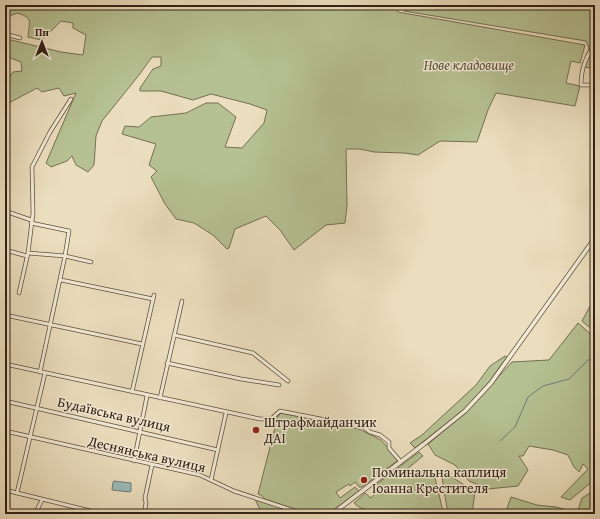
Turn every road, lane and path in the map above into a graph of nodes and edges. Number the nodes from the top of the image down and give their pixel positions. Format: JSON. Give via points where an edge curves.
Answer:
{"nodes":[{"id":1,"x":5,"y":34,"type":"edge"},
{"id":2,"x":20,"y":38,"type":"dead end"},
{"id":3,"x":595,"y":45,"type":"edge"},
{"id":4,"x":595,"y":85,"type":"edge"},
{"id":5,"x":71,"y":99,"type":"dead end"},
{"id":6,"x":5,"y":211,"type":"edge"},
{"id":7,"x":31,"y":221,"type":"junction"},
{"id":8,"x":595,"y":238,"type":"edge"},
{"id":9,"x":5,"y":250,"type":"edge"},
{"id":10,"x":28,"y":254,"type":"junction"},
{"id":11,"x":65,"y":256,"type":"junction"},
{"id":12,"x":91,"y":262,"type":"dead end"},
{"id":13,"x":60,"y":280,"type":"junction"},
{"id":14,"x":19,"y":293,"type":"dead end"},
{"id":15,"x":182,"y":301,"type":"dead end"},
{"id":16,"x":5,"y":315,"type":"edge"},
{"id":17,"x":51,"y":326,"type":"junction"},
{"id":18,"x":174,"y":335,"type":"junction"},
{"id":19,"x":142,"y":344,"type":"junction"},
{"id":20,"x":167,"y":363,"type":"junction"},
{"id":21,"x":5,"y":364,"type":"edge"},
{"id":22,"x":40,"y":372,"type":"junction"},
{"id":23,"x":45,"y":373,"type":"junction"},
{"id":24,"x":288,"y":381,"type":"dead end"},
{"id":25,"x":279,"y":385,"type":"dead end"},
{"id":26,"x":132,"y":392,"type":"junction"},
{"id":27,"x":147,"y":396,"type":"junction"},
{"id":28,"x":160,"y":398,"type":"junction"},
{"id":29,"x":5,"y":401,"type":"edge"},
{"id":30,"x":38,"y":408,"type":"junction"},
{"id":31,"x":226,"y":413,"type":"junction"},
{"id":32,"x":140,"y":431,"type":"junction"},
{"id":33,"x":5,"y":432,"type":"edge"},
{"id":34,"x":31,"y":438,"type":"junction"},
{"id":35,"x":218,"y":450,"type":"junction"},
{"id":36,"x":134,"y":461,"type":"junction"},
{"id":37,"x":401,"y":462,"type":"junction"},
{"id":38,"x":152,"y":465,"type":"junction"},
{"id":39,"x":211,"y":480,"type":"junction"},
{"id":40,"x":5,"y":490,"type":"edge"},
{"id":41,"x":17,"y":493,"type":"junction"},
{"id":42,"x":42,"y":500,"type":"junction"},
{"id":43,"x":35,"y":514,"type":"edge"},
{"id":44,"x":103,"y":514,"type":"edge"},
{"id":45,"x":144,"y":514,"type":"edge"},
{"id":46,"x":304,"y":514,"type":"edge"},
{"id":47,"x":332,"y":514,"type":"edge"}],
"edges":[{"from":1,"to":2,"type":"street"},
{"from":3,"to":4,"type":"street","via":[[584,63],[581,85]]},
{"from":5,"to":7,"type":"street","via":[[32,167]]},
{"from":6,"to":7,"type":"street"},
{"from":7,"to":10,"type":"street"},
{"from":7,"to":11,"type":"street","via":[[69,231]]},
{"from":8,"to":37,"type":"street","via":[[491,383],[465,411]]},
{"from":9,"to":10,"type":"street"},
{"from":10,"to":11,"type":"street"},
{"from":10,"to":14,"type":"street"},
{"from":11,"to":12,"type":"street"},
{"from":11,"to":13,"type":"street"},
{"from":13,"to":17,"type":"street"},
{"from":13,"to":19,"type":"street","via":[[153,297]]},
{"from":15,"to":18,"type":"street"},
{"from":16,"to":17,"type":"street"},
{"from":17,"to":19,"type":"street"},
{"from":17,"to":22,"type":"street"},
{"from":18,"to":20,"type":"street"},
{"from":18,"to":24,"type":"street","via":[[253,353]]},
{"from":19,"to":26,"type":"street"},
{"from":20,"to":25,"type":"street"},
{"from":20,"to":28,"type":"street"},
{"from":21,"to":22,"type":"street"},
{"from":22,"to":23,"type":"street"},
{"from":23,"to":26,"type":"street"},
{"from":23,"to":30,"type":"street"},
{"from":26,"to":27,"type":"street"},
{"from":27,"to":28,"type":"street"},
{"from":27,"to":32,"type":"street"},
{"from":28,"to":31,"type":"street"},
{"from":29,"to":30,"type":"street","name":"Будаївська вулиця"},
{"from":30,"to":32,"type":"street","name":"Будаївська вулиця"},
{"from":30,"to":34,"type":"street"},
{"from":31,"to":35,"type":"street"},
{"from":31,"to":37,"type":"street","via":[[267,420],[272,419],[280,411],[336,422],[359,423],[389,442],[389,448]]},
{"from":32,"to":35,"type":"street","name":"Будаївська вулиця"},
{"from":32,"to":36,"type":"street"},
{"from":33,"to":34,"type":"street","name":"Деснянська вулиця"},
{"from":34,"to":36,"type":"street","name":"Деснянська вулиця"},
{"from":34,"to":41,"type":"street"},
{"from":35,"to":39,"type":"street"},
{"from":36,"to":38,"type":"street","name":"Деснянська вулиця"},
{"from":37,"to":47,"type":"street"},
{"from":38,"to":39,"type":"street","name":"Деснянська вулиця","via":[[200,475]]},
{"from":38,"to":45,"type":"street"},
{"from":39,"to":46,"type":"street","name":"Деснянська вулиця","via":[[234,491]]},
{"from":40,"to":41,"type":"street"},
{"from":41,"to":42,"type":"street"},
{"from":42,"to":43,"type":"street"},
{"from":42,"to":44,"type":"street"}]}
